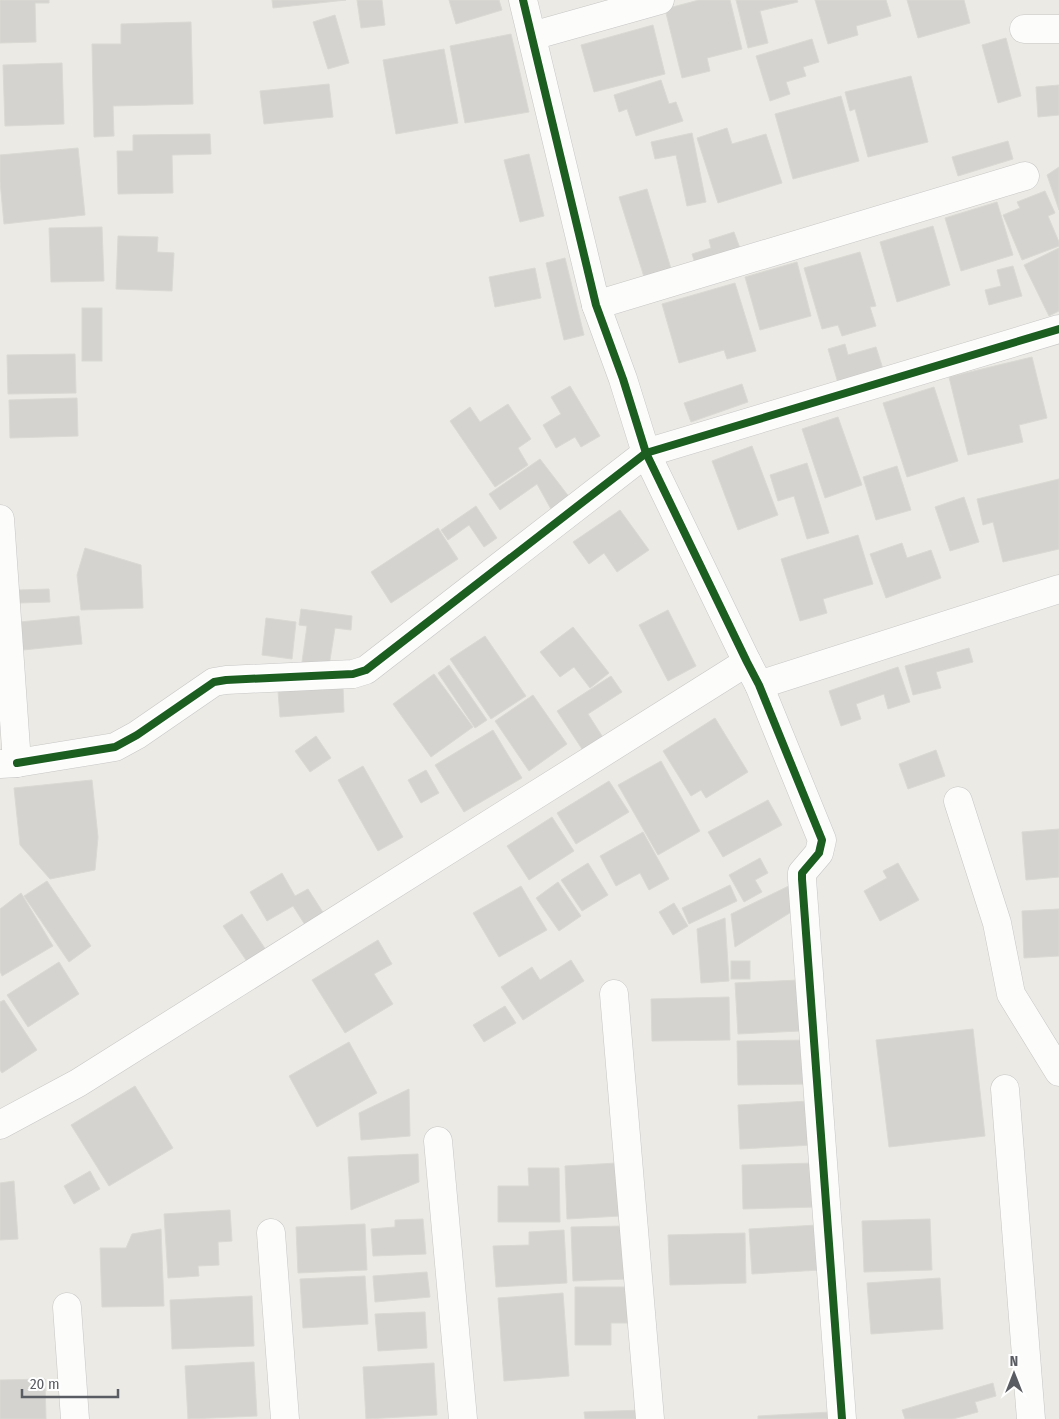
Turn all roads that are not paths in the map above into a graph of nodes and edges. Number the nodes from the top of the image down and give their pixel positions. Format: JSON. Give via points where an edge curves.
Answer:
{"nodes":[{"id":1,"x":523,"y":0,"type":"edge"},
{"id":2,"x":660,"y":0,"type":"edge"},
{"id":3,"x":1024,"y":29,"type":"dead end"},
{"id":4,"x":1059,"y":29,"type":"edge"},
{"id":5,"x":532,"y":36,"type":"junction"},
{"id":6,"x":1025,"y":176,"type":"dead end"},
{"id":7,"x":596,"y":305,"type":"junction"},
{"id":8,"x":1059,"y":329,"type":"edge"},
{"id":9,"x":646,"y":453,"type":"junction"},
{"id":10,"x":0,"y":519,"type":"edge"},
{"id":11,"x":1059,"y":589,"type":"edge"},
{"id":12,"x":753,"y":674,"type":"junction"},
{"id":13,"x":9,"y":763,"type":"edge"},
{"id":14,"x":958,"y":801,"type":"dead end"},
{"id":15,"x":614,"y":994,"type":"dead end"},
{"id":16,"x":1059,"y":1072,"type":"edge"},
{"id":17,"x":1005,"y":1089,"type":"dead end"},
{"id":18,"x":0,"y":1125,"type":"edge"},
{"id":19,"x":438,"y":1141,"type":"dead end"},
{"id":20,"x":271,"y":1233,"type":"dead end"},
{"id":21,"x":67,"y":1307,"type":"dead end"},
{"id":22,"x":75,"y":1419,"type":"edge"},
{"id":23,"x":284,"y":1419,"type":"edge"},
{"id":24,"x":463,"y":1419,"type":"edge"},
{"id":25,"x":650,"y":1419,"type":"edge"},
{"id":26,"x":842,"y":1419,"type":"edge"},
{"id":27,"x":1031,"y":1419,"type":"edge"}],
"edges":[{"from":1,"to":5,"type":"street"},
{"from":2,"to":5,"type":"street"},
{"from":3,"to":4,"type":"street"},
{"from":5,"to":7,"type":"street"},
{"from":6,"to":7,"type":"street"},
{"from":7,"to":9,"type":"street"},
{"from":8,"to":9,"type":"street"},
{"from":9,"to":12,"type":"street"},
{"from":9,"to":13,"type":"street","via":[[366,670],[353,674],[214,682],[115,746]]},
{"from":10,"to":13,"type":"street"},
{"from":11,"to":12,"type":"street"},
{"from":12,"to":18,"type":"street","via":[[78,1083]]},
{"from":12,"to":26,"type":"street","via":[[822,840],[819,853],[802,873],[802,879]]},
{"from":14,"to":16,"type":"street","via":[[998,924],[1011,994]]},
{"from":15,"to":25,"type":"street"},
{"from":17,"to":27,"type":"street"},
{"from":19,"to":24,"type":"street"},
{"from":20,"to":23,"type":"street"},
{"from":21,"to":22,"type":"street"}]}
